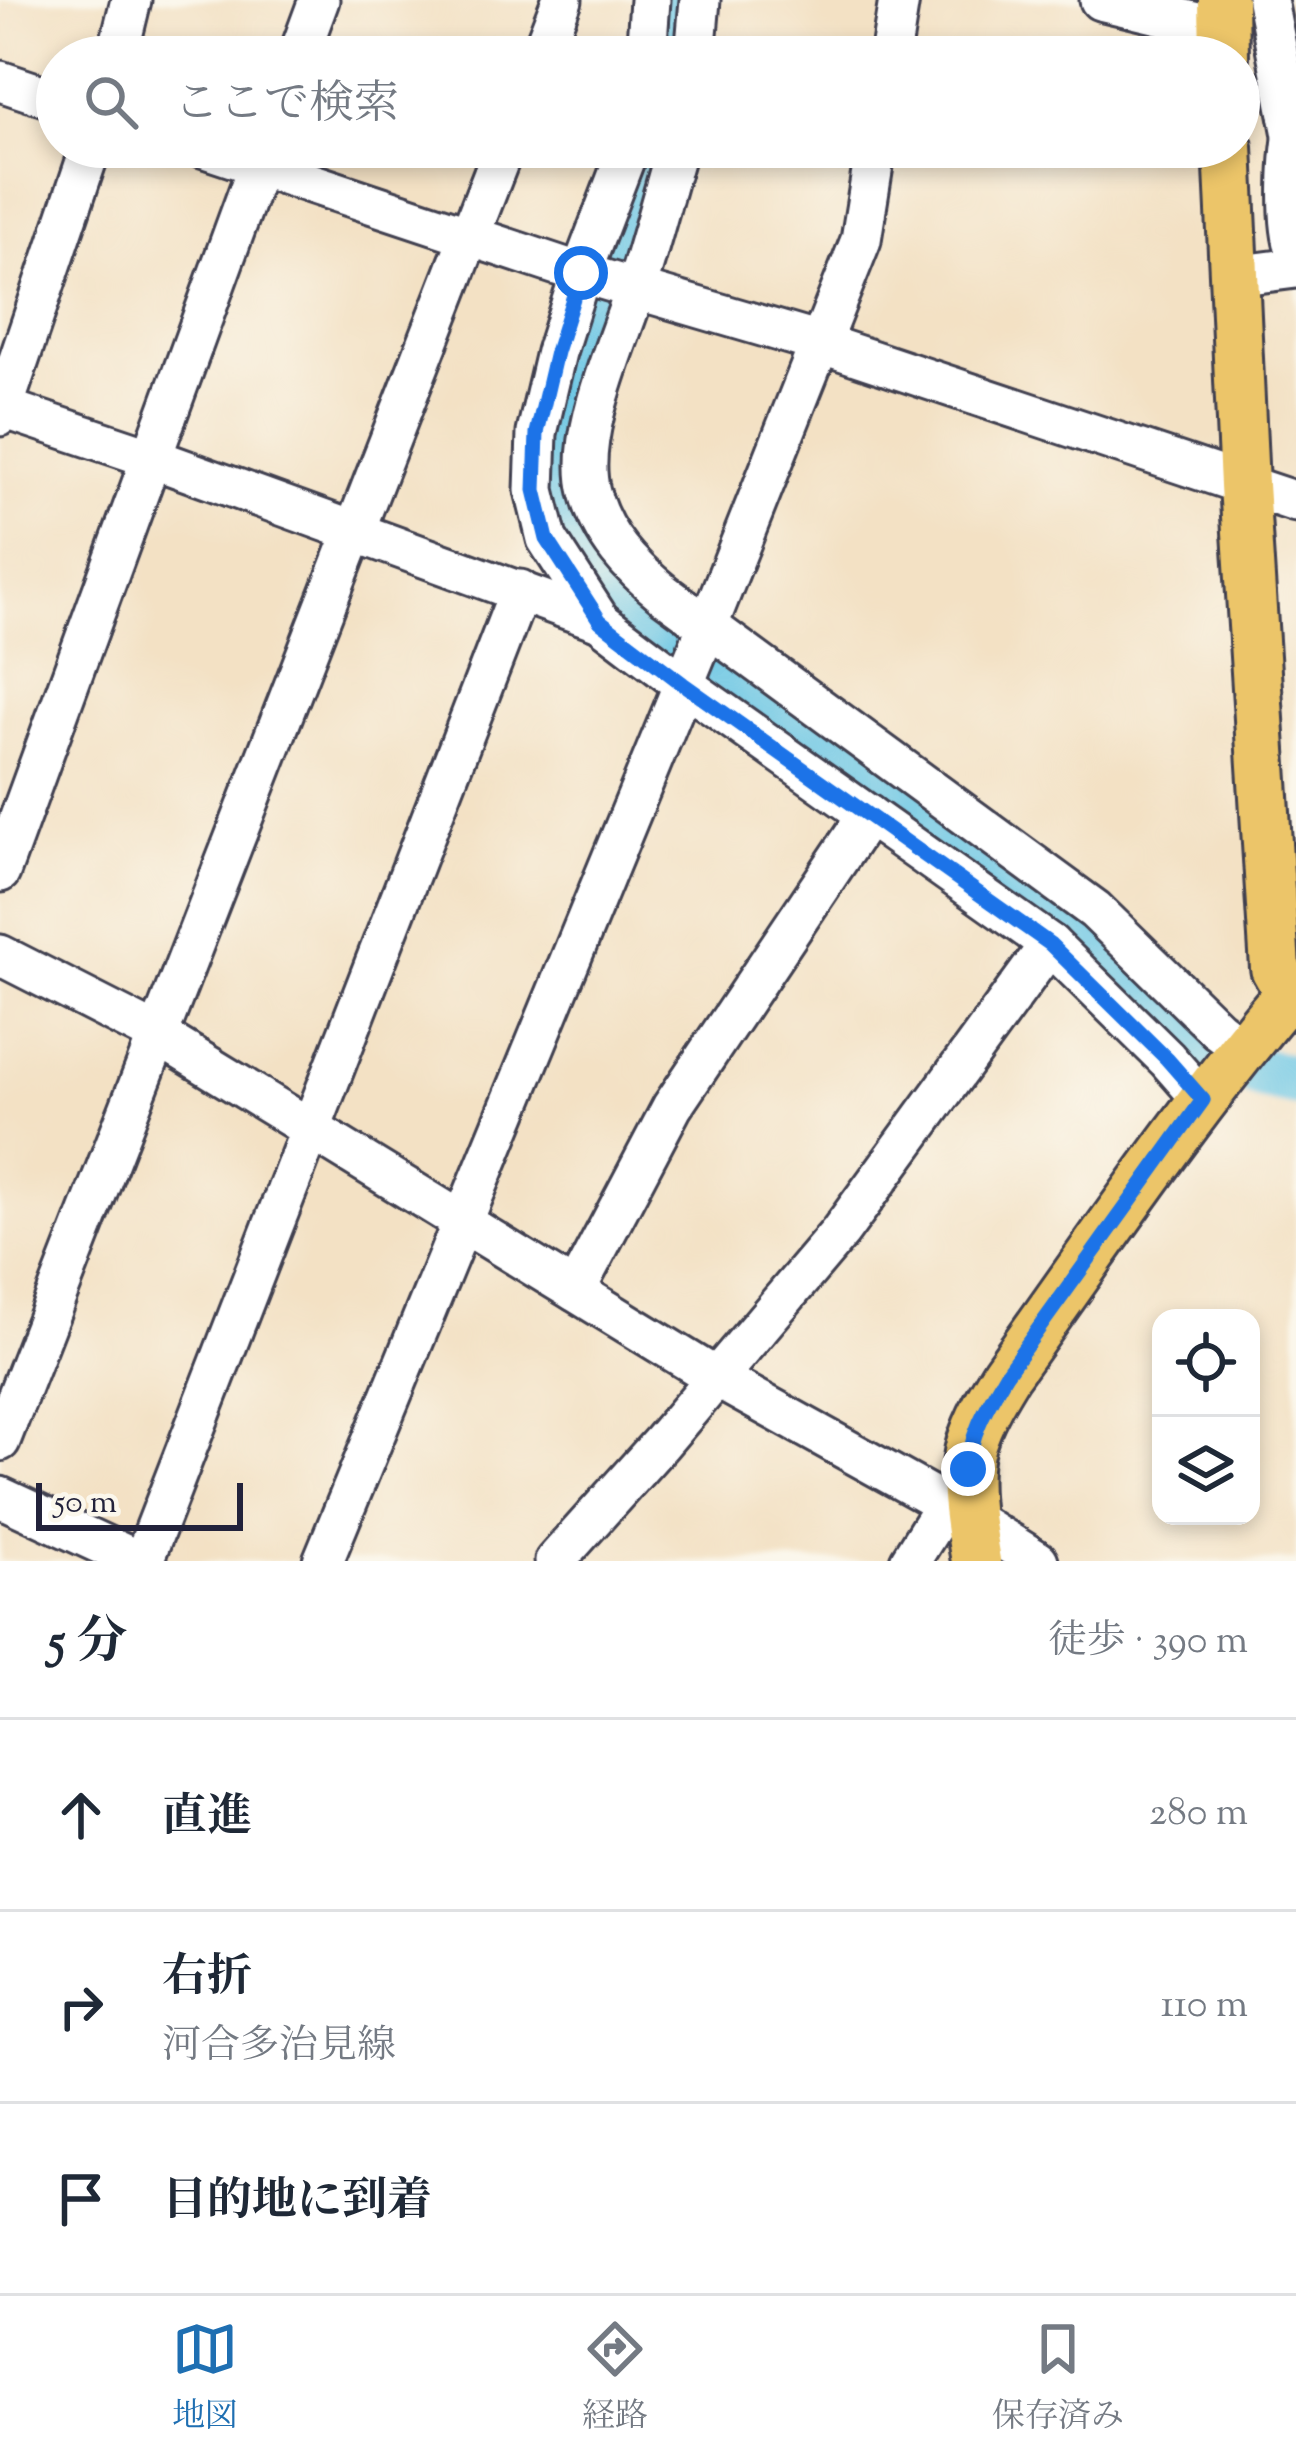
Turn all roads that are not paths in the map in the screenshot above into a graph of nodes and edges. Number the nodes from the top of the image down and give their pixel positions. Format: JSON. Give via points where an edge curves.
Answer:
{"nodes":[{"id":1,"x":131,"y":0,"type":"edge"},
{"id":2,"x":319,"y":0,"type":"edge"},
{"id":3,"x":562,"y":0,"type":"edge"},
{"id":4,"x":650,"y":0,"type":"edge"},
{"id":5,"x":700,"y":0,"type":"edge"},
{"id":6,"x":899,"y":0,"type":"edge"},
{"id":7,"x":1100,"y":0,"type":"edge"},
{"id":8,"x":1267,"y":0,"type":"edge"},
{"id":9,"x":1223,"y":29,"type":"edge"},
{"id":10,"x":122,"y":36,"type":"edge"},
{"id":11,"x":306,"y":36,"type":"edge"},
{"id":12,"x":548,"y":36,"type":"edge"},
{"id":13,"x":647,"y":36,"type":"edge"},
{"id":14,"x":697,"y":36,"type":"edge"},
{"id":15,"x":893,"y":36,"type":"edge"},
{"id":16,"x":0,"y":81,"type":"edge"},
{"id":17,"x":36,"y":93,"type":"edge"},
{"id":18,"x":1295,"y":129,"type":"edge"},
{"id":19,"x":84,"y":168,"type":"edge"},
{"id":20,"x":257,"y":168,"type":"edge"},
{"id":21,"x":293,"y":168,"type":"edge"},
{"id":22,"x":496,"y":168,"type":"edge"},
{"id":23,"x":621,"y":168,"type":"edge"},
{"id":24,"x":671,"y":168,"type":"edge"},
{"id":25,"x":873,"y":168,"type":"edge"},
{"id":26,"x":1229,"y":168,"type":"edge"},
{"id":27,"x":470,"y":235,"type":"junction"},
{"id":28,"x":1296,"y":250,"type":"edge"},
{"id":29,"x":1296,"y":268,"type":"edge"},
{"id":30,"x":581,"y":273,"type":"junction"},
{"id":31,"x":1233,"y":276,"type":"junction"},
{"id":32,"x":636,"y":289,"type":"junction"},
{"id":33,"x":820,"y":343,"type":"junction"},
{"id":34,"x":1,"y":410,"type":"edge"},
{"id":35,"x":152,"y":458,"type":"junction"},
{"id":36,"x":1244,"y":485,"type":"junction"},
{"id":37,"x":1296,"y":502,"type":"edge"},
{"id":38,"x":355,"y":533,"type":"junction"},
{"id":39,"x":520,"y":590,"type":"junction"},
{"id":40,"x":600,"y":621,"type":"junction"},
{"id":41,"x":708,"y":625,"type":"junction"},
{"id":42,"x":683,"y":684,"type":"junction"},
{"id":43,"x":868,"y":815,"type":"junction"},
{"id":44,"x":0,"y":872,"type":"edge"},
{"id":45,"x":1050,"y":944,"type":"junction"},
{"id":46,"x":0,"y":955,"type":"edge"},
{"id":47,"x":1294,"y":992,"type":"edge"},
{"id":48,"x":159,"y":1036,"type":"junction"},
{"id":49,"x":1221,"y":1077,"type":"junction"},
{"id":50,"x":311,"y":1128,"type":"junction"},
{"id":51,"x":462,"y":1220,"type":"junction"},
{"id":52,"x":575,"y":1291,"type":"junction"},
{"id":53,"x":716,"y":1377,"type":"junction"},
{"id":54,"x":0,"y":1442,"type":"edge"},
{"id":55,"x":0,"y":1498,"type":"edge"},
{"id":56,"x":964,"y":1513,"type":"edge"},
{"id":57,"x":141,"y":1561,"type":"edge"},
{"id":58,"x":323,"y":1561,"type":"edge"},
{"id":59,"x":555,"y":1561,"type":"edge"},
{"id":60,"x":910,"y":1561,"type":"edge"},
{"id":61,"x":1038,"y":1561,"type":"edge"}],
"edges":[{"from":1,"to":10,"type":"street"},
{"from":2,"to":11,"type":"street"},
{"from":3,"to":12,"type":"street"},
{"from":4,"to":13,"type":"street"},
{"from":5,"to":14,"type":"street"},
{"from":6,"to":15,"type":"street"},
{"from":7,"to":9,"type":"street"},
{"from":8,"to":18,"type":"street"},
{"from":16,"to":17,"type":"street"},
{"from":18,"to":28,"type":"street"},
{"from":19,"to":34,"type":"street"},
{"from":20,"to":35,"type":"street"},
{"from":21,"to":27,"type":"street"},
{"from":22,"to":27,"type":"street"},
{"from":23,"to":30,"type":"street"},
{"from":24,"to":32,"type":"street"},
{"from":25,"to":33,"type":"street","via":[[861,240]]},
{"from":26,"to":31,"type":"main road"},
{"from":27,"to":30,"type":"street"},
{"from":27,"to":38,"type":"street"},
{"from":29,"to":31,"type":"street"},
{"from":30,"to":32,"type":"street"},
{"from":30,"to":40,"type":"street","via":[[537,433],[535,490],[547,539]]},
{"from":31,"to":36,"type":"main road"},
{"from":32,"to":33,"type":"street"},
{"from":32,"to":41,"type":"street","via":[[594,413],[589,490],[631,566]]},
{"from":33,"to":36,"type":"street"},
{"from":33,"to":41,"type":"street"},
{"from":34,"to":35,"type":"street"},
{"from":35,"to":38,"type":"street"},
{"from":35,"to":44,"type":"street"},
{"from":36,"to":37,"type":"street"},
{"from":36,"to":47,"type":"main road","via":[[1275,968]]},
{"from":38,"to":39,"type":"street"},
{"from":38,"to":48,"type":"street"},
{"from":39,"to":40,"type":"street"},
{"from":39,"to":50,"type":"street"},
{"from":40,"to":42,"type":"street"},
{"from":41,"to":42,"type":"street"},
{"from":41,"to":49,"type":"street","via":[[1095,910],[1217,1029]]},
{"from":42,"to":43,"type":"street"},
{"from":42,"to":51,"type":"street"},
{"from":43,"to":45,"type":"street"},
{"from":43,"to":52,"type":"street","via":[[672,1107]]},
{"from":45,"to":49,"type":"street","via":[[1167,1059]]},
{"from":45,"to":53,"type":"street","via":[[840,1232]]},
{"from":46,"to":48,"type":"street"},
{"from":47,"to":49,"type":"main road"},
{"from":48,"to":50,"type":"street"},
{"from":48,"to":54,"type":"street"},
{"from":49,"to":56,"type":"main road","via":[[980,1417]]},
{"from":50,"to":51,"type":"street"},
{"from":50,"to":57,"type":"street"},
{"from":51,"to":52,"type":"street"},
{"from":51,"to":58,"type":"street"},
{"from":52,"to":53,"type":"street"},
{"from":53,"to":56,"type":"street"},
{"from":53,"to":59,"type":"street"},
{"from":55,"to":57,"type":"street"},
{"from":56,"to":60,"type":"street"},
{"from":56,"to":61,"type":"street"}]}
